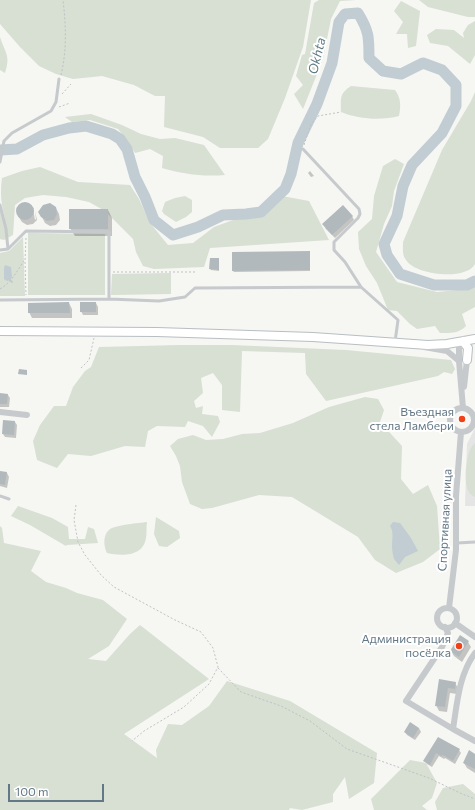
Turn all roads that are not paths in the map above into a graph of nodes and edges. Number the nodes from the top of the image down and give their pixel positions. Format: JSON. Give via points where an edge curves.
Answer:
{"nodes":[{"id":1,"x":60,"y":80,"type":"road end"},
{"id":2,"x":303,"y":149,"type":"road end"},
{"id":3,"x":0,"y":161,"type":"edge"},
{"id":4,"x":0,"y":205,"type":"edge"},
{"id":5,"x":8,"y":249,"type":"junction"},
{"id":6,"x":0,"y":250,"type":"edge"},
{"id":7,"x":361,"y":287,"type":"junction"},
{"id":8,"x":109,"y":299,"type":"junction"},
{"id":9,"x":0,"y":300,"type":"edge"},
{"id":10,"x":0,"y":331,"type":"edge"},
{"id":11,"x":475,"y":339,"type":"edge"},
{"id":12,"x":463,"y":341,"type":"junction"},
{"id":13,"x":395,"y":342,"type":"junction"},
{"id":14,"x":417,"y":344,"type":"junction"},
{"id":15,"x":475,"y":350,"type":"edge"},
{"id":16,"x":463,"y":360,"type":"junction"},
{"id":17,"x":463,"y":408,"type":"junction"},
{"id":18,"x":0,"y":412,"type":"edge"},
{"id":19,"x":27,"y":415,"type":"dead end"},
{"id":20,"x":475,"y":420,"type":"edge"},
{"id":21,"x":461,"y":432,"type":"junction"},
{"id":22,"x":0,"y":496,"type":"edge"},
{"id":23,"x":8,"y":499,"type":"dead end"},
{"id":24,"x":457,"y":542,"type":"junction"},
{"id":25,"x":475,"y":542,"type":"edge"},
{"id":26,"x":449,"y":608,"type":"junction"},
{"id":27,"x":455,"y":623,"type":"junction"},
{"id":28,"x":445,"y":627,"type":"junction"},
{"id":29,"x":475,"y":637,"type":"edge"},
{"id":30,"x":475,"y":653,"type":"edge"},
{"id":31,"x":452,"y":729,"type":"junction"},
{"id":32,"x":475,"y":741,"type":"edge"}],
"edges":[{"from":1,"to":3,"type":"lane","via":[[56,102],[51,110],[12,133],[4,142]]},
{"from":2,"to":7,"type":"lane","via":[[359,209],[358,218],[334,242],[334,250]]},
{"from":4,"to":5,"type":"lane"},
{"from":5,"to":6,"type":"lane"},
{"from":5,"to":8,"type":"lane","via":[[26,231],[109,232]]},
{"from":7,"to":8,"type":"lane","via":[[196,288],[185,298],[159,301]]},
{"from":7,"to":13,"type":"lane","via":[[398,320]]},
{"from":8,"to":9,"type":"lane"},
{"from":10,"to":13,"type":"main road","via":[[157,332]]},
{"from":11,"to":12,"type":"main road"},
{"from":12,"to":14,"type":"main road"},
{"from":12,"to":16,"type":"main road","via":[[468,348]]},
{"from":13,"to":14,"type":"main road"},
{"from":14,"to":16,"type":"street","via":[[447,351]]},
{"from":15,"to":16,"type":"main road"},
{"from":16,"to":17,"type":"street"},
{"from":17,"to":20,"type":"street","via":[[470,411]]},
{"from":17,"to":21,"type":"street","via":[[453,412],[450,418],[455,430]]},
{"from":18,"to":19,"type":"street"},
{"from":20,"to":21,"type":"street","via":[[471,428]]},
{"from":21,"to":24,"type":"street","name":"Спортивная улица"},
{"from":22,"to":23,"type":"lane"},
{"from":24,"to":25,"type":"lane"},
{"from":24,"to":26,"type":"street","name":"Спортивная улица"},
{"from":26,"to":27,"type":"street","name":"Спортивная улица","via":[[457,616]]},
{"from":26,"to":28,"type":"street","via":[[443,609],[437,616],[438,621]]},
{"from":27,"to":28,"type":"street"},
{"from":27,"to":29,"type":"street"},
{"from":28,"to":31,"type":"street","via":[[448,633],[442,647],[406,701]]},
{"from":30,"to":31,"type":"street","via":[[463,676]]},
{"from":31,"to":32,"type":"street"}]}
